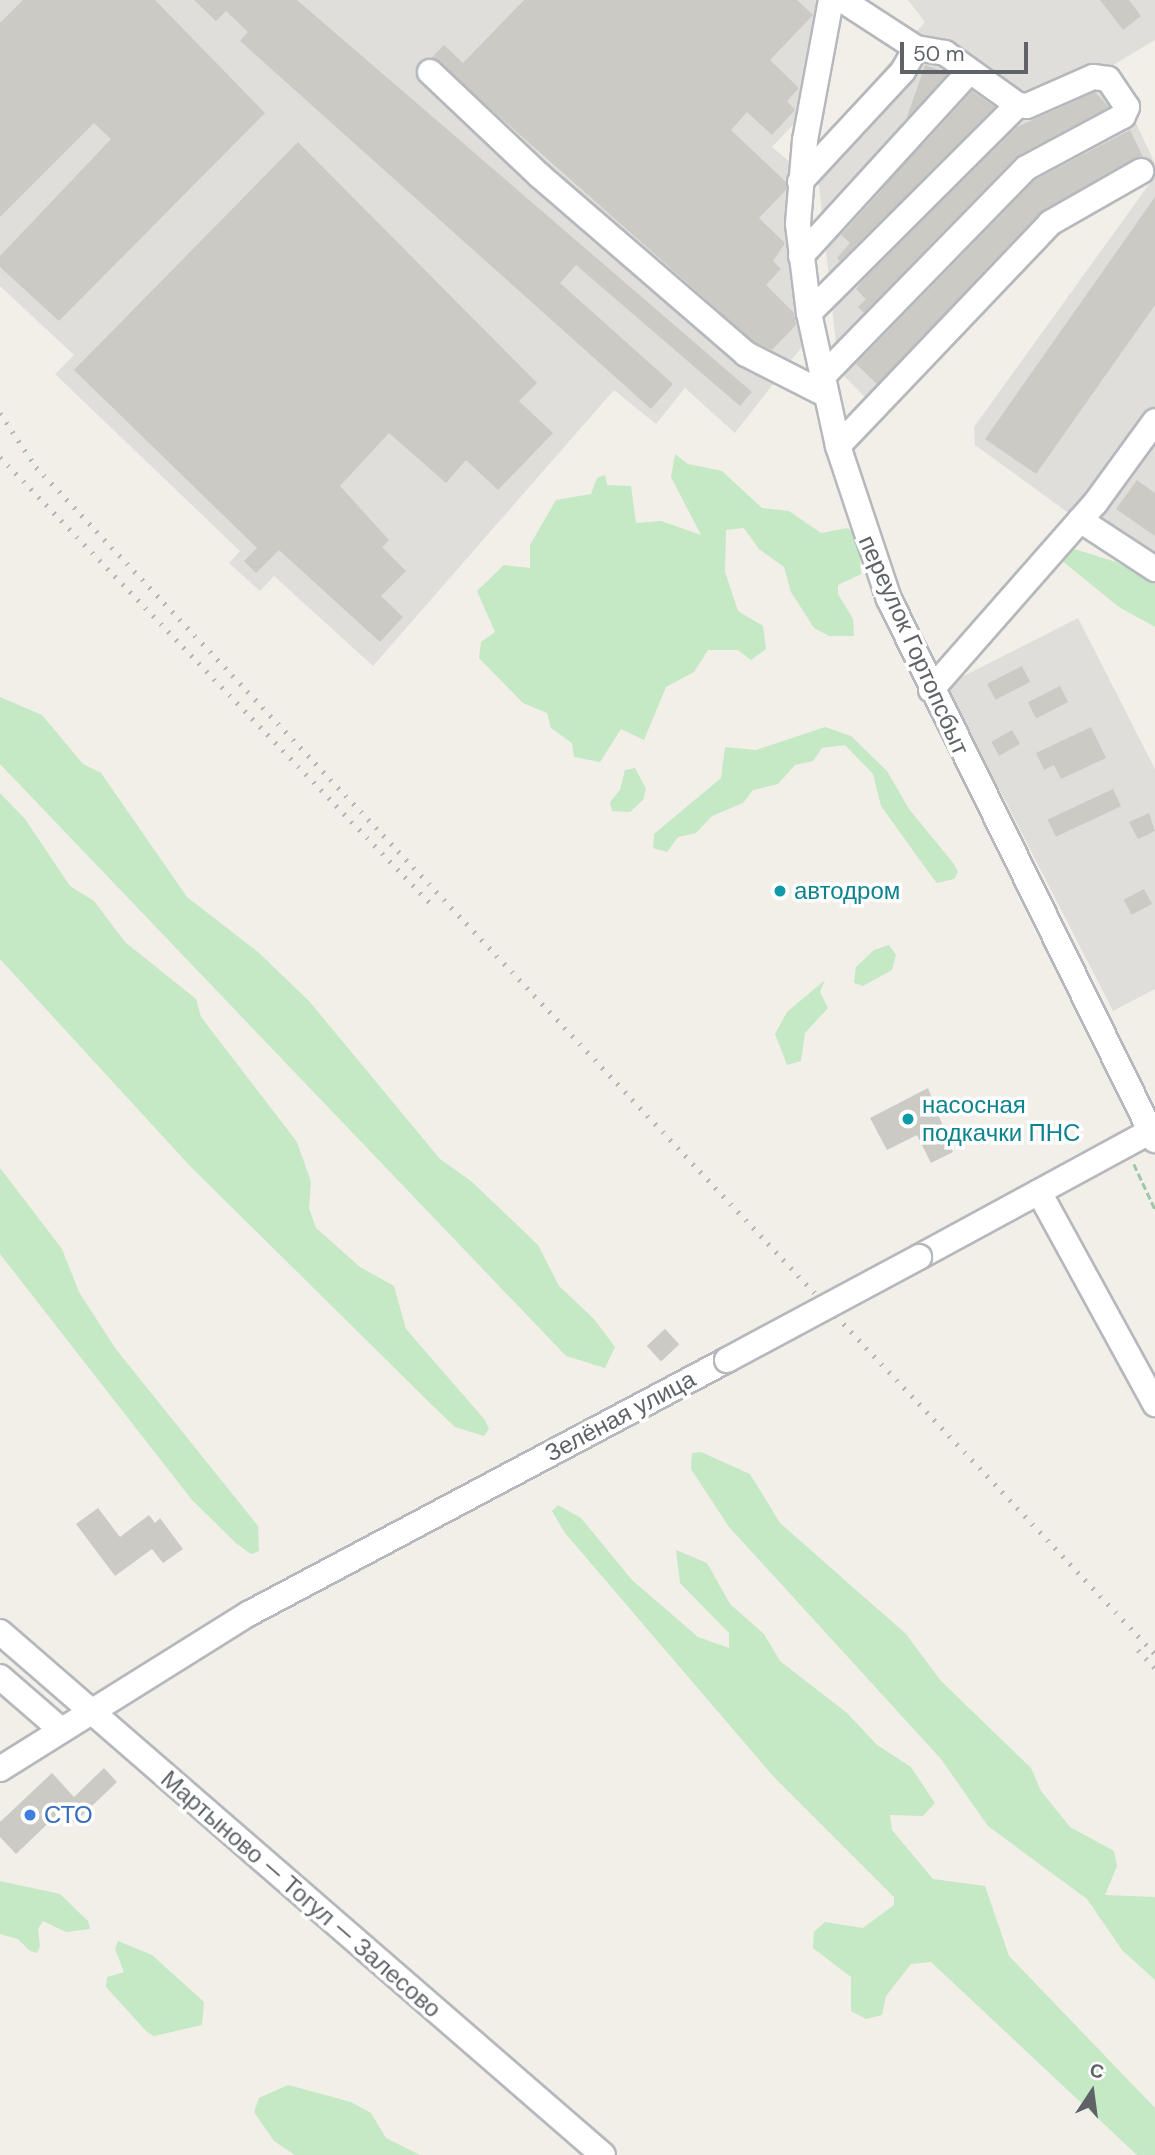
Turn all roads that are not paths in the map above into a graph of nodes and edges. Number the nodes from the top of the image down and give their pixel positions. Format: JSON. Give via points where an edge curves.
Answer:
{"nodes":[{"id":1,"x":832,"y":0,"type":"edge"},
{"id":2,"x":842,"y":0,"type":"edge"},
{"id":3,"x":916,"y":48,"type":"junction"},
{"id":4,"x":430,"y":72,"type":"dead end"},
{"id":5,"x":969,"y":72,"type":"junction"},
{"id":6,"x":1018,"y":105,"type":"junction"},
{"id":7,"x":1141,"y":171,"type":"dead end"},
{"id":8,"x":800,"y":181,"type":"junction"},
{"id":9,"x":800,"y":256,"type":"junction"},
{"id":10,"x":809,"y":313,"type":"junction"},
{"id":11,"x":823,"y":386,"type":"junction"},
{"id":12,"x":1155,"y":421,"type":"edge"},
{"id":13,"x":838,"y":446,"type":"junction"},
{"id":14,"x":1080,"y":520,"type":"junction"},
{"id":15,"x":1155,"y":569,"type":"edge"},
{"id":16,"x":931,"y":690,"type":"junction"},
{"id":17,"x":1153,"y":1134,"type":"edge"},
{"id":18,"x":1039,"y":1192,"type":"junction"},
{"id":19,"x":1155,"y":1404,"type":"edge"},
{"id":20,"x":0,"y":1632,"type":"edge"},
{"id":21,"x":0,"y":1677,"type":"edge"},
{"id":22,"x":89,"y":1710,"type":"junction"},
{"id":23,"x":60,"y":1729,"type":"junction"},
{"id":24,"x":0,"y":1769,"type":"edge"},
{"id":25,"x":603,"y":2155,"type":"edge"}],
"edges":[{"from":1,"to":8,"type":"street","name":"переулок Гортопсбыт"},
{"from":2,"to":3,"type":"street"},
{"from":3,"to":5,"type":"street","via":[[946,53]]},
{"from":3,"to":8,"type":"street","via":[[903,71]]},
{"from":4,"to":11,"type":"street","via":[[540,176],[746,354]]},
{"from":5,"to":6,"type":"street"},
{"from":5,"to":9,"type":"street"},
{"from":6,"to":10,"type":"street"},
{"from":6,"to":11,"type":"street","via":[[1027,106],[1093,76],[1108,79],[1126,107],[1124,116],[1026,168]]},
{"from":7,"to":13,"type":"street","via":[[1051,223]]},
{"from":8,"to":9,"type":"street","name":"переулок Гортопсбыт"},
{"from":9,"to":10,"type":"street","name":"переулок Гортопсбыт"},
{"from":10,"to":11,"type":"street","name":"переулок Гортопсбыт"},
{"from":11,"to":13,"type":"street","name":"переулок Гортопсбыт"},
{"from":12,"to":14,"type":"street"},
{"from":13,"to":16,"type":"street","name":"переулок Гортопсбыт","via":[[874,563]]},
{"from":14,"to":15,"type":"street"},
{"from":14,"to":16,"type":"street"},
{"from":16,"to":17,"type":"street","name":"переулок Гортопсбыт"},
{"from":17,"to":18,"type":"street","name":"Зелёная улица"},
{"from":18,"to":19,"type":"street"},
{"from":18,"to":22,"type":"street","name":"Зелёная улица","bridge":true,"via":[[250,1614]]},
{"from":20,"to":22,"type":"street","name":"Мартыново — Тогул — Залесово"},
{"from":21,"to":23,"type":"street"},
{"from":22,"to":23,"type":"street","name":"Зелёная улица"},
{"from":22,"to":25,"type":"street","name":"Мартыново — Тогул — Залесово"},
{"from":23,"to":24,"type":"street","name":"Зелёная улица"}]}
